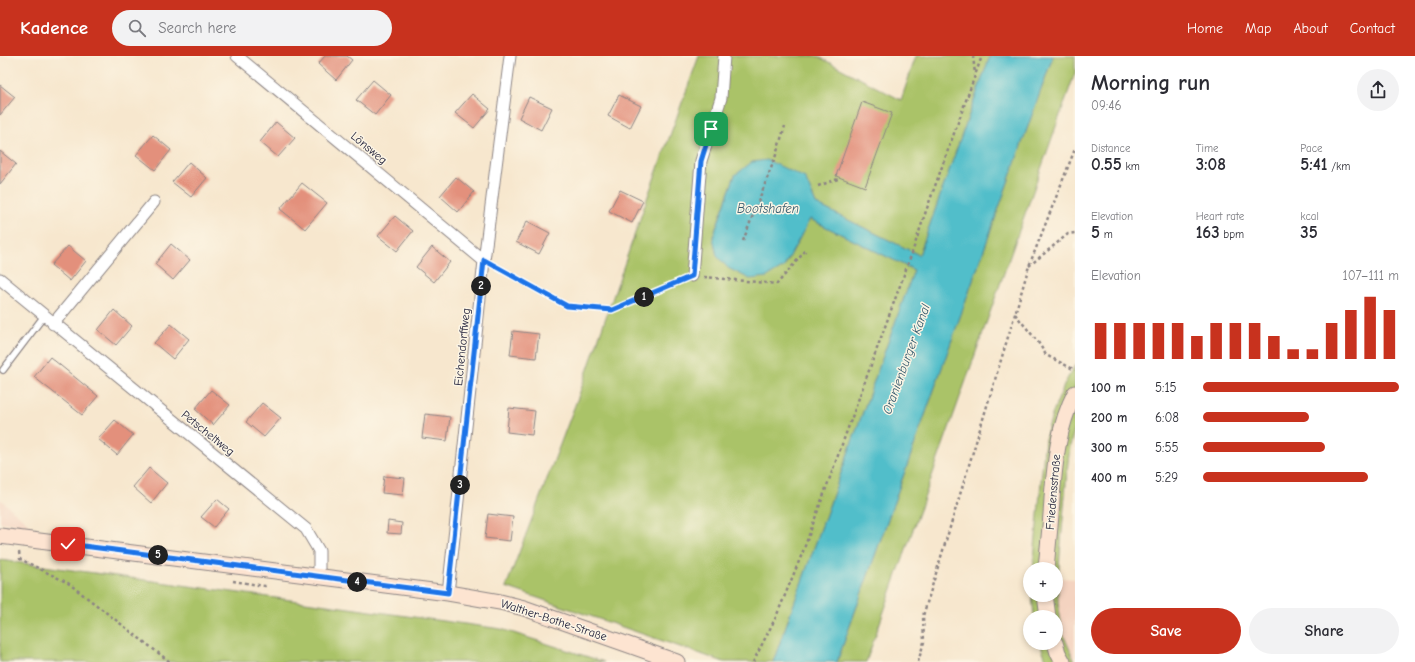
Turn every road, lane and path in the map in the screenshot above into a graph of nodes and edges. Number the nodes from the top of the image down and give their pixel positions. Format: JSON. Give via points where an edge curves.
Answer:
{"nodes":[{"id":1,"x":236,"y":56,"type":"edge"},
{"id":2,"x":510,"y":56,"type":"edge"},
{"id":3,"x":724,"y":56,"type":"edge"},
{"id":4,"x":973,"y":56,"type":"edge"},
{"id":5,"x":982,"y":56,"type":"edge"},
{"id":6,"x":975,"y":76,"type":"junction"},
{"id":7,"x":785,"y":126,"type":"dead end"},
{"id":8,"x":1075,"y":149,"type":"edge"},
{"id":9,"x":838,"y":179,"type":"dead end"},
{"id":10,"x":818,"y":186,"type":"dead end"},
{"id":11,"x":154,"y":202,"type":"dead end"},
{"id":12,"x":1075,"y":233,"type":"edge"},
{"id":13,"x":743,"y":241,"type":"dead end"},
{"id":14,"x":806,"y":250,"type":"dead end"},
{"id":15,"x":484,"y":260,"type":"junction"},
{"id":16,"x":1029,"y":266,"type":"junction"},
{"id":17,"x":692,"y":276,"type":"junction"},
{"id":18,"x":0,"y":279,"type":"edge"},
{"id":19,"x":1015,"y":314,"type":"junction"},
{"id":20,"x":44,"y":316,"type":"junction"},
{"id":21,"x":53,"y":324,"type":"junction"},
{"id":22,"x":3,"y":370,"type":"dead end"},
{"id":23,"x":1075,"y":370,"type":"edge"},
{"id":24,"x":1075,"y":393,"type":"edge"},
{"id":25,"x":0,"y":536,"type":"edge"},
{"id":26,"x":17,"y":538,"type":"junction"},
{"id":27,"x":1047,"y":562,"type":"edge"},
{"id":28,"x":319,"y":577,"type":"junction"},
{"id":29,"x":448,"y":593,"type":"junction"},
{"id":30,"x":1057,"y":650,"type":"edge"},
{"id":31,"x":170,"y":662,"type":"edge"},
{"id":32,"x":677,"y":662,"type":"edge"},
{"id":33,"x":754,"y":662,"type":"edge"},
{"id":34,"x":918,"y":662,"type":"edge"},
{"id":35,"x":1063,"y":662,"type":"edge"}],
"edges":[{"from":1,"to":15,"type":"street","name":"Lönsweg"},
{"from":2,"to":15,"type":"street","name":"Eichendorffweg"},
{"from":3,"to":17,"type":"street","via":[[721,98],[701,161]]},
{"from":4,"to":6,"type":"path"},
{"from":5,"to":6,"type":"path"},
{"from":6,"to":33,"type":"path","via":[[802,554]]},
{"from":7,"to":13,"type":"path"},
{"from":8,"to":16,"type":"path"},
{"from":9,"to":10,"type":"path"},
{"from":11,"to":21,"type":"street"},
{"from":12,"to":16,"type":"path","via":[[1068,234]]},
{"from":14,"to":17,"type":"path","via":[[777,284]]},
{"from":15,"to":17,"type":"path","via":[[567,306],[612,310]]},
{"from":15,"to":29,"type":"street","name":"Eichendorffweg"},
{"from":16,"to":19,"type":"path"},
{"from":18,"to":20,"type":"street","name":"Petscheltweg"},
{"from":19,"to":23,"type":"path","via":[[1046,355]]},
{"from":19,"to":34,"type":"path","via":[[923,616],[924,642]]},
{"from":20,"to":21,"type":"street","name":"Petscheltweg"},
{"from":20,"to":22,"type":"lane"},
{"from":21,"to":28,"type":"street","name":"Petscheltweg","via":[[306,528],[319,551]]},
{"from":24,"to":27,"type":"street","name":"Friedensstraße","via":[[1058,442]]},
{"from":25,"to":26,"type":"street","name":"Walther-Bothe-Straße"},
{"from":26,"to":28,"type":"street","name":"Walther-Bothe-Straße"},
{"from":26,"to":31,"type":"path","via":[[20,559],[68,583]]},
{"from":28,"to":29,"type":"street","name":"Walther-Bothe-Straße"},
{"from":29,"to":32,"type":"street","name":"Walther-Bothe-Straße","via":[[524,608]]},
{"from":30,"to":35,"type":"street"}]}
